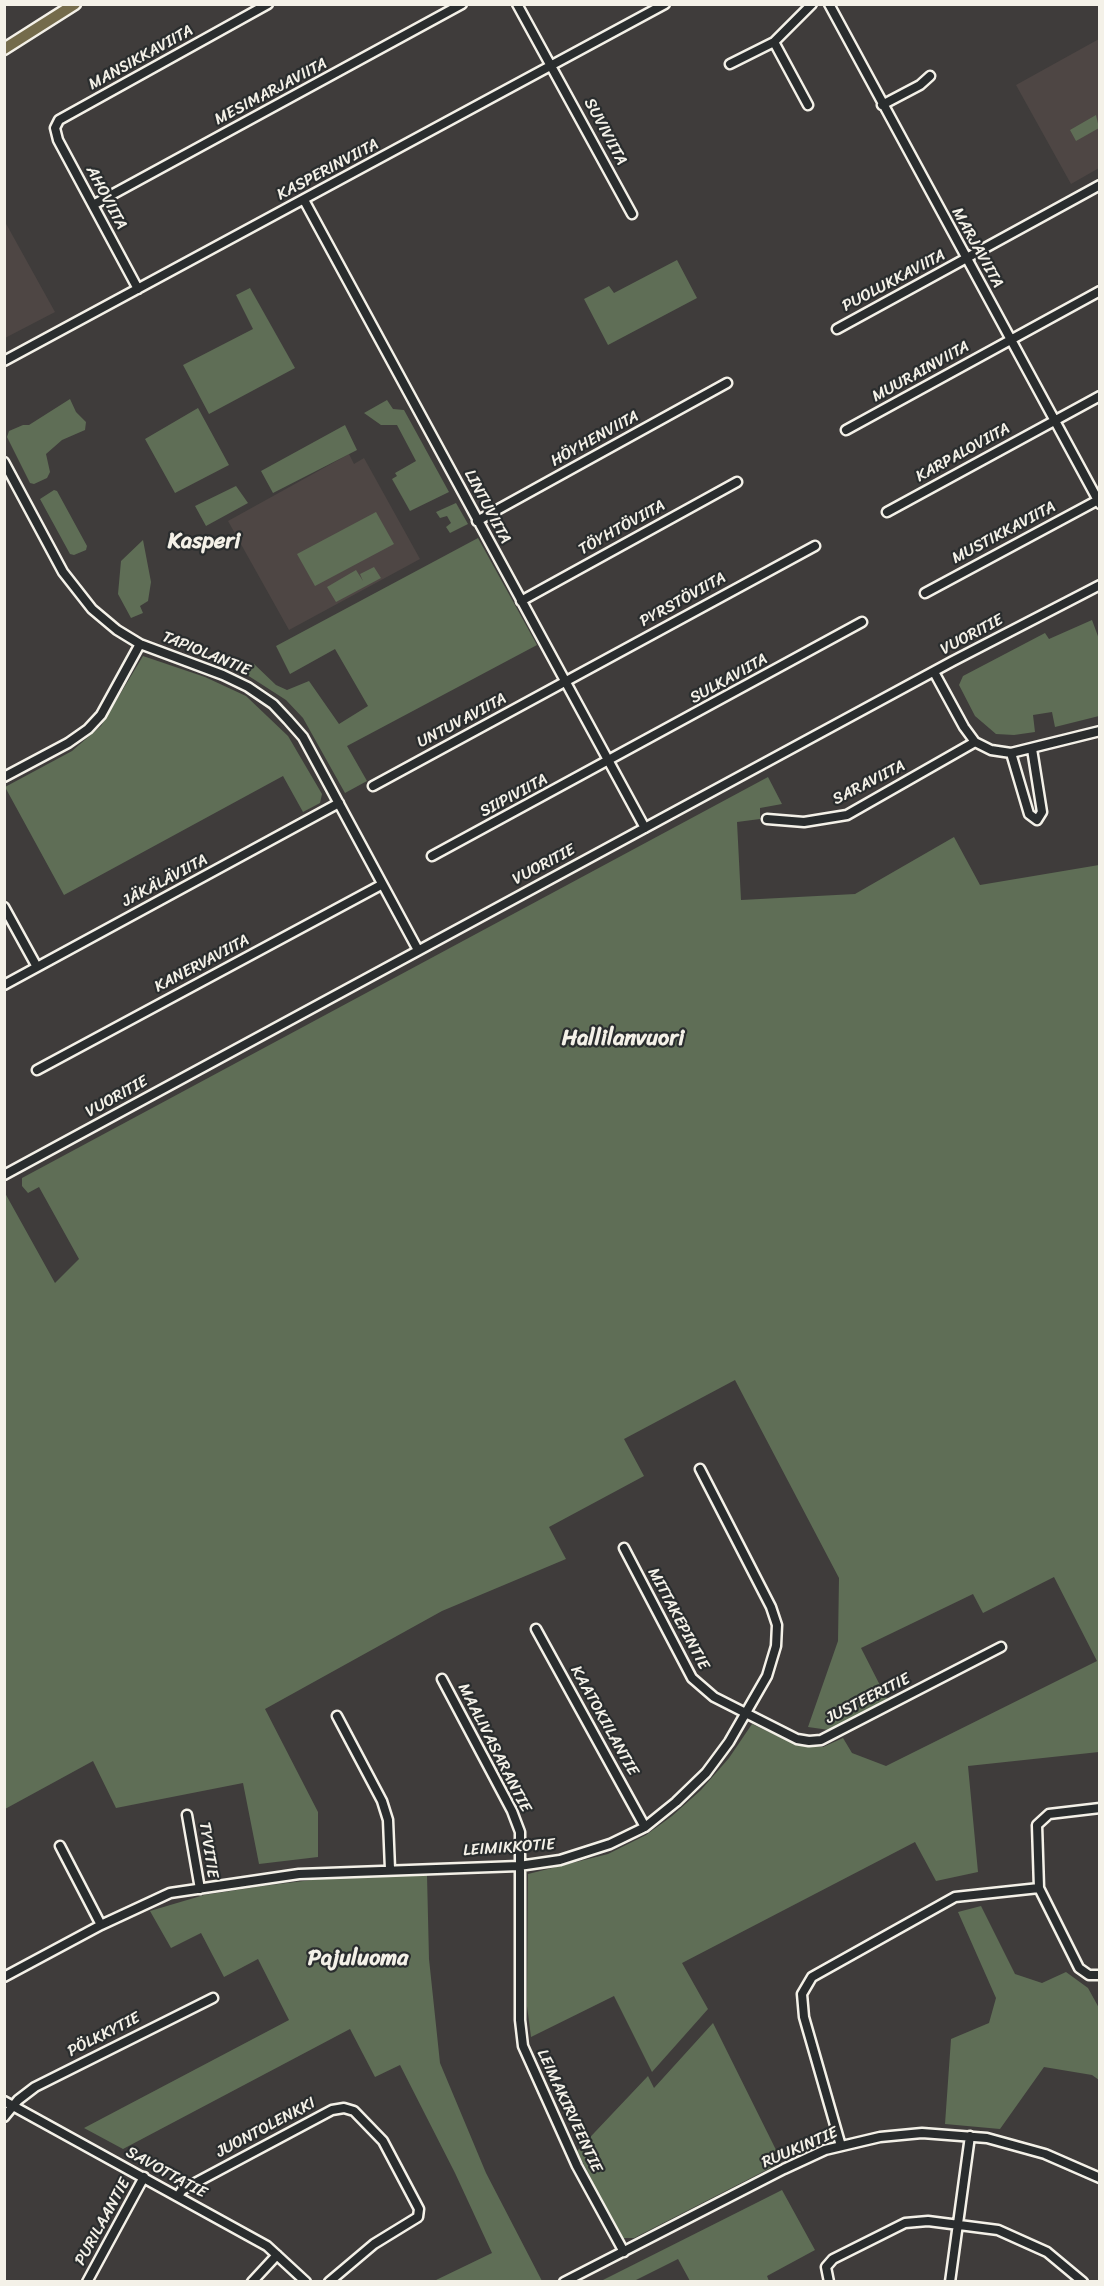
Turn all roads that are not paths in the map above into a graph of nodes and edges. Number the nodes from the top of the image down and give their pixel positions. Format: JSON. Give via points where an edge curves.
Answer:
{"nodes":[{"id":1,"x":75,"y":4,"type":"edge"},
{"id":2,"x":268,"y":4,"type":"edge"},
{"id":3,"x":462,"y":4,"type":"edge"},
{"id":4,"x":517,"y":4,"type":"edge"},
{"id":5,"x":665,"y":4,"type":"edge"},
{"id":6,"x":812,"y":4,"type":"edge"},
{"id":7,"x":829,"y":4,"type":"edge"},
{"id":8,"x":774,"y":42,"type":"junction"},
{"id":9,"x":4,"y":49,"type":"edge"},
{"id":10,"x":730,"y":64,"type":"dead end"},
{"id":11,"x":552,"y":66,"type":"junction"},
{"id":12,"x":930,"y":76,"type":"dead end"},
{"id":13,"x":808,"y":105,"type":"dead end"},
{"id":14,"x":882,"y":105,"type":"junction"},
{"id":15,"x":59,"y":120,"type":"joint"},
{"id":16,"x":1100,"y":185,"type":"edge"},
{"id":17,"x":304,"y":200,"type":"junction"},
{"id":18,"x":93,"y":205,"type":"junction"},
{"id":19,"x":632,"y":214,"type":"dead end"},
{"id":20,"x":966,"y":260,"type":"junction"},
{"id":21,"x":138,"y":288,"type":"junction"},
{"id":22,"x":1100,"y":291,"type":"edge"},
{"id":23,"x":837,"y":329,"type":"dead end"},
{"id":24,"x":1011,"y":340,"type":"junction"},
{"id":25,"x":4,"y":361,"type":"edge"},
{"id":26,"x":727,"y":383,"type":"dead end"},
{"id":27,"x":1100,"y":396,"type":"edge"},
{"id":28,"x":1054,"y":420,"type":"junction"},
{"id":29,"x":846,"y":430,"type":"dead end"},
{"id":30,"x":4,"y":462,"type":"edge"},
{"id":31,"x":737,"y":482,"type":"dead end"},
{"id":32,"x":1099,"y":501,"type":"edge"},
{"id":33,"x":887,"y":512,"type":"dead end"},
{"id":34,"x":477,"y":521,"type":"junction"},
{"id":35,"x":815,"y":546,"type":"dead end"},
{"id":36,"x":1100,"y":585,"type":"edge"},
{"id":37,"x":926,"y":593,"type":"dead end"},
{"id":38,"x":521,"y":601,"type":"junction"},
{"id":39,"x":862,"y":622,"type":"dead end"},
{"id":40,"x":140,"y":644,"type":"junction"},
{"id":41,"x":934,"y":672,"type":"junction"},
{"id":42,"x":566,"y":681,"type":"junction"},
{"id":43,"x":1100,"y":731,"type":"edge"},
{"id":44,"x":975,"y":742,"type":"junction"},
{"id":45,"x":1032,"y":749,"type":"junction"},
{"id":46,"x":1011,"y":753,"type":"junction"},
{"id":47,"x":610,"y":762,"type":"junction"},
{"id":48,"x":4,"y":777,"type":"edge"},
{"id":49,"x":373,"y":786,"type":"dead end"},
{"id":50,"x":339,"y":803,"type":"junction"},
{"id":51,"x":767,"y":819,"type":"dead end"},
{"id":52,"x":645,"y":828,"type":"junction"},
{"id":53,"x":432,"y":856,"type":"dead end"},
{"id":54,"x":381,"y":885,"type":"junction"},
{"id":55,"x":4,"y":907,"type":"edge"},
{"id":56,"x":418,"y":950,"type":"junction"},
{"id":57,"x":37,"y":967,"type":"junction"},
{"id":58,"x":4,"y":985,"type":"edge"},
{"id":59,"x":37,"y":1070,"type":"dead end"},
{"id":60,"x":4,"y":1175,"type":"edge"},
{"id":61,"x":700,"y":1469,"type":"dead end"},
{"id":62,"x":624,"y":1548,"type":"dead end"},
{"id":63,"x":536,"y":1629,"type":"dead end"},
{"id":64,"x":1001,"y":1647,"type":"dead end"},
{"id":65,"x":442,"y":1679,"type":"dead end"},
{"id":66,"x":746,"y":1713,"type":"junction"},
{"id":67,"x":337,"y":1716,"type":"dead end"},
{"id":68,"x":1100,"y":1808,"type":"edge"},
{"id":69,"x":188,"y":1815,"type":"dead end"},
{"id":70,"x":645,"y":1827,"type":"junction"},
{"id":71,"x":60,"y":1846,"type":"dead end"},
{"id":72,"x":519,"y":1866,"type":"junction"},
{"id":73,"x":390,"y":1869,"type":"junction"},
{"id":74,"x":1039,"y":1888,"type":"junction"},
{"id":75,"x":200,"y":1889,"type":"junction"},
{"id":76,"x":101,"y":1925,"type":"junction"},
{"id":77,"x":1100,"y":1975,"type":"edge"},
{"id":78,"x":4,"y":1977,"type":"edge"},
{"id":79,"x":213,"y":1998,"type":"dead end"},
{"id":80,"x":4,"y":2101,"type":"edge"},
{"id":81,"x":14,"y":2106,"type":"junction"},
{"id":82,"x":4,"y":2117,"type":"edge"},
{"id":83,"x":970,"y":2136,"type":"junction"},
{"id":84,"x":841,"y":2146,"type":"junction"},
{"id":85,"x":144,"y":2178,"type":"junction"},
{"id":86,"x":1100,"y":2178,"type":"edge"},
{"id":87,"x":178,"y":2196,"type":"junction"},
{"id":88,"x":959,"y":2226,"type":"junction"},
{"id":89,"x":624,"y":2252,"type":"junction"},
{"id":90,"x":277,"y":2255,"type":"junction"},
{"id":91,"x":87,"y":2282,"type":"edge"},
{"id":92,"x":252,"y":2282,"type":"edge"},
{"id":93,"x":306,"y":2282,"type":"edge"},
{"id":94,"x":329,"y":2282,"type":"edge"},
{"id":95,"x":564,"y":2282,"type":"edge"},
{"id":96,"x":829,"y":2282,"type":"edge"},
{"id":97,"x":950,"y":2282,"type":"edge"},
{"id":98,"x":1083,"y":2282,"type":"edge"}],
"edges":[{"from":1,"to":9,"type":"main road"},
{"from":2,"to":15,"type":"street","name":"MANSIKKAVIITA"},
{"from":3,"to":18,"type":"street","name":"MESIMARJAVIITA"},
{"from":4,"to":11,"type":"street","name":"SUVIVIITA"},
{"from":5,"to":11,"type":"street","name":"KASPERINVIITA"},
{"from":6,"to":8,"type":"street"},
{"from":7,"to":14,"type":"street","name":"MARJAVIITA"},
{"from":8,"to":10,"type":"street"},
{"from":8,"to":13,"type":"street"},
{"from":11,"to":17,"type":"street","name":"KASPERINVIITA"},
{"from":11,"to":19,"type":"street","name":"SUVIVIITA"},
{"from":12,"to":14,"type":"street"},
{"from":14,"to":20,"type":"street","name":"MARJAVIITA"},
{"from":15,"to":18,"type":"street","name":"AHOVIITA","via":[[55,128],[58,140]]},
{"from":16,"to":20,"type":"street","name":"PUOLUKKAVIITA"},
{"from":17,"to":21,"type":"street","name":"KASPERINVIITA"},
{"from":17,"to":34,"type":"street","name":"LINTUVIITA"},
{"from":18,"to":21,"type":"street","name":"AHOVIITA"},
{"from":20,"to":23,"type":"street","name":"PUOLUKKAVIITA"},
{"from":20,"to":24,"type":"street","name":"MARJAVIITA"},
{"from":21,"to":25,"type":"street","name":"KASPERINVIITA"},
{"from":22,"to":24,"type":"street","name":"MUURAINVIITA"},
{"from":24,"to":28,"type":"street","name":"MARJAVIITA"},
{"from":24,"to":29,"type":"street","name":"MUURAINVIITA"},
{"from":26,"to":34,"type":"street","name":"HÖYHENVIITA"},
{"from":27,"to":28,"type":"street","name":"KARPALOVIITA"},
{"from":28,"to":32,"type":"street","name":"MARJAVIITA"},
{"from":28,"to":33,"type":"street","name":"KARPALOVIITA"},
{"from":30,"to":40,"type":"street","name":"TAPIOLANTIE","via":[[78,594],[106,622]]},
{"from":31,"to":38,"type":"street","name":"TÖYHTÖVIITA"},
{"from":32,"to":37,"type":"street","name":"MUSTIKKAVIITA"},
{"from":34,"to":38,"type":"street","name":"LINTUVIITA"},
{"from":35,"to":42,"type":"street","name":"PYRSTÖVIITA"},
{"from":36,"to":41,"type":"street","name":"VUORITIE"},
{"from":38,"to":42,"type":"street","name":"LINTUVIITA"},
{"from":39,"to":47,"type":"street","name":"SULKAVIITA"},
{"from":40,"to":48,"type":"street","via":[[101,715],[88,729]]},
{"from":40,"to":50,"type":"street","name":"TAPIOLANTIE","via":[[223,675],[273,704],[303,737]]},
{"from":41,"to":44,"type":"street"},
{"from":41,"to":52,"type":"street","name":"VUORITIE"},
{"from":42,"to":47,"type":"street","name":"LINTUVIITA"},
{"from":42,"to":49,"type":"street","name":"UNTUVAVIITA"},
{"from":43,"to":45,"type":"street"},
{"from":44,"to":46,"type":"street"},
{"from":44,"to":51,"type":"street","name":"SARAVIITA","via":[[847,815],[814,821]]},
{"from":45,"to":46,"type":"street"},
{"from":45,"to":46,"type":"street","via":[[1042,812],[1037,820],[1029,814]]},
{"from":47,"to":52,"type":"street","name":"LINTUVIITA"},
{"from":47,"to":53,"type":"street","name":"SIIPIVIITA"},
{"from":50,"to":54,"type":"street","name":"TAPIOLANTIE"},
{"from":50,"to":57,"type":"street","name":"JÄKÄLÄVIITA"},
{"from":52,"to":56,"type":"street","name":"VUORITIE"},
{"from":54,"to":56,"type":"street","name":"TAPIOLANTIE"},
{"from":54,"to":59,"type":"street","name":"KANERVAVIITA"},
{"from":55,"to":57,"type":"street"},
{"from":56,"to":60,"type":"street","name":"VUORITIE"},
{"from":57,"to":58,"type":"street","name":"JÄKÄLÄVIITA"},
{"from":61,"to":66,"type":"street","name":"LEIMIKKOTIE","via":[[777,1625],[776,1646],[766,1676]]},
{"from":62,"to":66,"type":"street","name":"MITTAKEPINTIE","via":[[692,1678],[714,1697]]},
{"from":63,"to":70,"type":"street","name":"KAATOKIILANTIE"},
{"from":64,"to":66,"type":"street","name":"JUSTEERITIE","via":[[821,1740],[797,1738]]},
{"from":65,"to":72,"type":"street","name":"MAALIVASARANTIE","via":[[512,1812],[520,1832]]},
{"from":66,"to":70,"type":"street","name":"LEIMIKKOTIE","via":[[706,1773]]},
{"from":67,"to":73,"type":"street","via":[[385,1811]]},
{"from":68,"to":74,"type":"street","via":[[1049,1814],[1037,1825]]},
{"from":69,"to":75,"type":"street","name":"TYVITIE"},
{"from":70,"to":72,"type":"street","name":"LEIMIKKOTIE","via":[[610,1844],[560,1860]]},
{"from":71,"to":76,"type":"street"},
{"from":72,"to":73,"type":"street","name":"LEIMIKKOTIE"},
{"from":72,"to":89,"type":"street","name":"LEIMAKIRVEENTIE","via":[[523,2046],[572,2156]]},
{"from":73,"to":75,"type":"street","name":"LEIMIKKOTIE","via":[[299,1874]]},
{"from":74,"to":77,"type":"street","via":[[1079,1968],[1089,1975]]},
{"from":74,"to":84,"type":"street","via":[[955,1897],[812,1977],[802,1994],[804,2017]]},
{"from":75,"to":76,"type":"street","name":"LEIMIKKOTIE","via":[[170,1893]]},
{"from":76,"to":78,"type":"street","name":"LEIMIKKOTIE"},
{"from":79,"to":81,"type":"street","name":"PÖLKKYTIE","via":[[35,2087]]},
{"from":80,"to":81,"type":"street","name":"SAVOTTATIE"},
{"from":81,"to":82,"type":"street","name":"PÖLKKYTIE"},
{"from":81,"to":85,"type":"street","name":"SAVOTTATIE"},
{"from":83,"to":84,"type":"street","name":"RUUKINTIE","via":[[922,2133]]},
{"from":83,"to":86,"type":"street","name":"RUUKINTIE","via":[[1045,2154]]},
{"from":83,"to":88,"type":"street"},
{"from":84,"to":89,"type":"street","name":"RUUKINTIE","via":[[784,2169]]},
{"from":85,"to":87,"type":"street","name":"SAVOTTATIE"},
{"from":85,"to":91,"type":"street","name":"PURILAANTIE"},
{"from":87,"to":90,"type":"street","name":"SAVOTTATIE"},
{"from":87,"to":94,"type":"street","name":"JUONTOLENKKI","via":[[182,2190],[332,2110],[354,2111],[383,2141],[419,2209],[418,2217],[374,2244]]},
{"from":88,"to":96,"type":"street","via":[[928,2221],[905,2223],[833,2259],[826,2267]]},
{"from":88,"to":97,"type":"street"},
{"from":88,"to":98,"type":"street","via":[[998,2230],[1047,2252]]},
{"from":89,"to":95,"type":"street","name":"RUUKINTIE"},
{"from":90,"to":92,"type":"street"},
{"from":90,"to":93,"type":"street","name":"SAVOTTATIE"}]}
